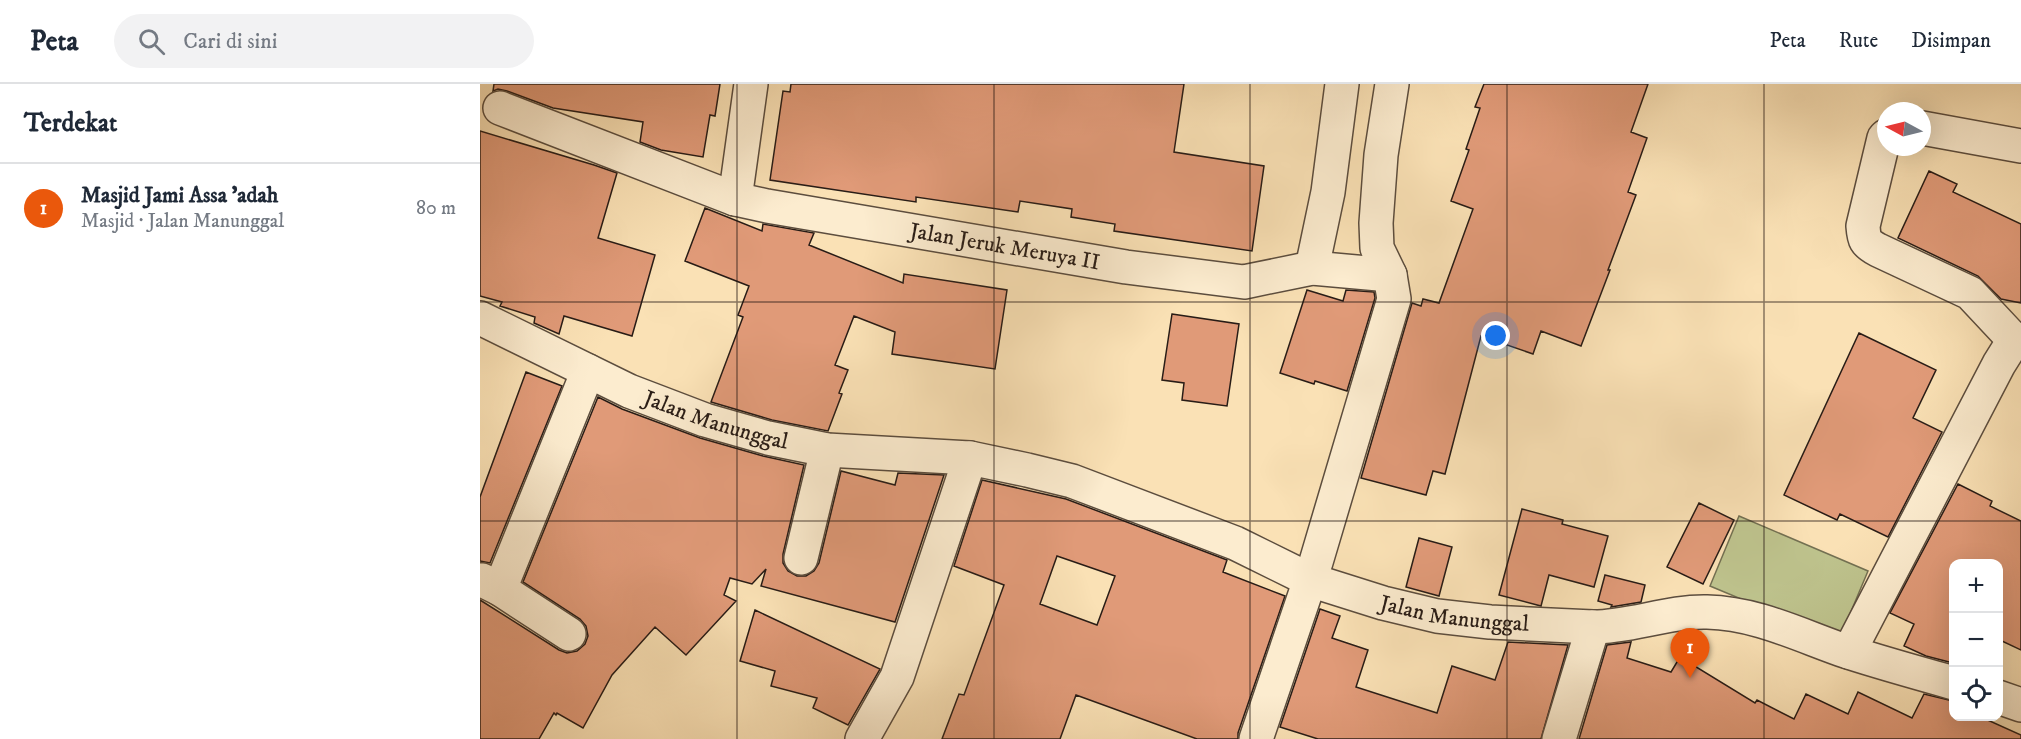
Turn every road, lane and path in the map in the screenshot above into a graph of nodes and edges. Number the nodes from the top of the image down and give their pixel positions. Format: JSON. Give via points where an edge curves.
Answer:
{"nodes":[{"id":1,"x":751,"y":84,"type":"edge"},
{"id":2,"x":1342,"y":84,"type":"edge"},
{"id":3,"x":1392,"y":84,"type":"edge"},
{"id":4,"x":500,"y":108,"type":"dead end"},
{"id":5,"x":1931,"y":130,"type":"edge"},
{"id":6,"x":2021,"y":146,"type":"edge"},
{"id":7,"x":1880,"y":156,"type":"edge"},
{"id":8,"x":735,"y":199,"type":"junction"},
{"id":9,"x":1312,"y":268,"type":"junction"},
{"id":10,"x":1390,"y":275,"type":"junction"},
{"id":11,"x":480,"y":318,"type":"edge"},
{"id":12,"x":2017,"y":341,"type":"edge"},
{"id":13,"x":588,"y":371,"type":"junction"},
{"id":14,"x":827,"y":450,"type":"junction"},
{"id":15,"x":970,"y":458,"type":"junction"},
{"id":16,"x":801,"y":558,"type":"dead end"},
{"id":17,"x":1310,"y":580,"type":"junction"},
{"id":18,"x":490,"y":584,"type":"edge"},
{"id":19,"x":1593,"y":627,"type":"junction"},
{"id":20,"x":570,"y":634,"type":"dead end"},
{"id":21,"x":1848,"y":652,"type":"junction"},
{"id":22,"x":1949,"y":682,"type":"edge"},
{"id":23,"x":2003,"y":699,"type":"edge"},
{"id":24,"x":2021,"y":705,"type":"edge"},
{"id":25,"x":862,"y":739,"type":"edge"},
{"id":26,"x":1256,"y":739,"type":"edge"},
{"id":27,"x":1559,"y":739,"type":"edge"}],
"edges":[{"from":1,"to":8,"type":"street"},
{"from":2,"to":9,"type":"street","via":[[1328,192]]},
{"from":3,"to":10,"type":"street","via":[[1376,223],[1377,248]]},
{"from":4,"to":8,"type":"street","name":"Jalan Jeruk Meruya II"},
{"from":5,"to":6,"type":"street"},
{"from":7,"to":12,"type":"street","via":[[1863,226],[1864,239],[1870,246],[1970,293]]},
{"from":8,"to":9,"type":"street","name":"Jalan Jeruk Meruya II","via":[[1126,267],[1244,282]]},
{"from":9,"to":10,"type":"street","name":"Jalan Jeruk Meruya II"},
{"from":10,"to":17,"type":"street","via":[[1394,300]]},
{"from":11,"to":13,"type":"street","name":"Jalan Manunggal"},
{"from":12,"to":21,"type":"street","via":[[1999,364]]},
{"from":13,"to":14,"type":"street","name":"Jalan Manunggal","via":[[705,420]]},
{"from":13,"to":18,"type":"street"},
{"from":14,"to":15,"type":"street","name":"Jalan Manunggal"},
{"from":14,"to":16,"type":"street"},
{"from":15,"to":17,"type":"street","name":"Jalan Manunggal","via":[[1072,481],[1235,543]]},
{"from":15,"to":25,"type":"street","via":[[897,677]]},
{"from":17,"to":19,"type":"street","name":"Jalan Manunggal","via":[[1437,616]]},
{"from":17,"to":26,"type":"street"},
{"from":18,"to":20,"type":"street"},
{"from":19,"to":21,"type":"street","name":"Jalan Manunggal","via":[[1706,612],[1756,618]]},
{"from":19,"to":27,"type":"street"},
{"from":21,"to":22,"type":"street","name":"Jalan Manunggal"},
{"from":23,"to":24,"type":"street"}]}
